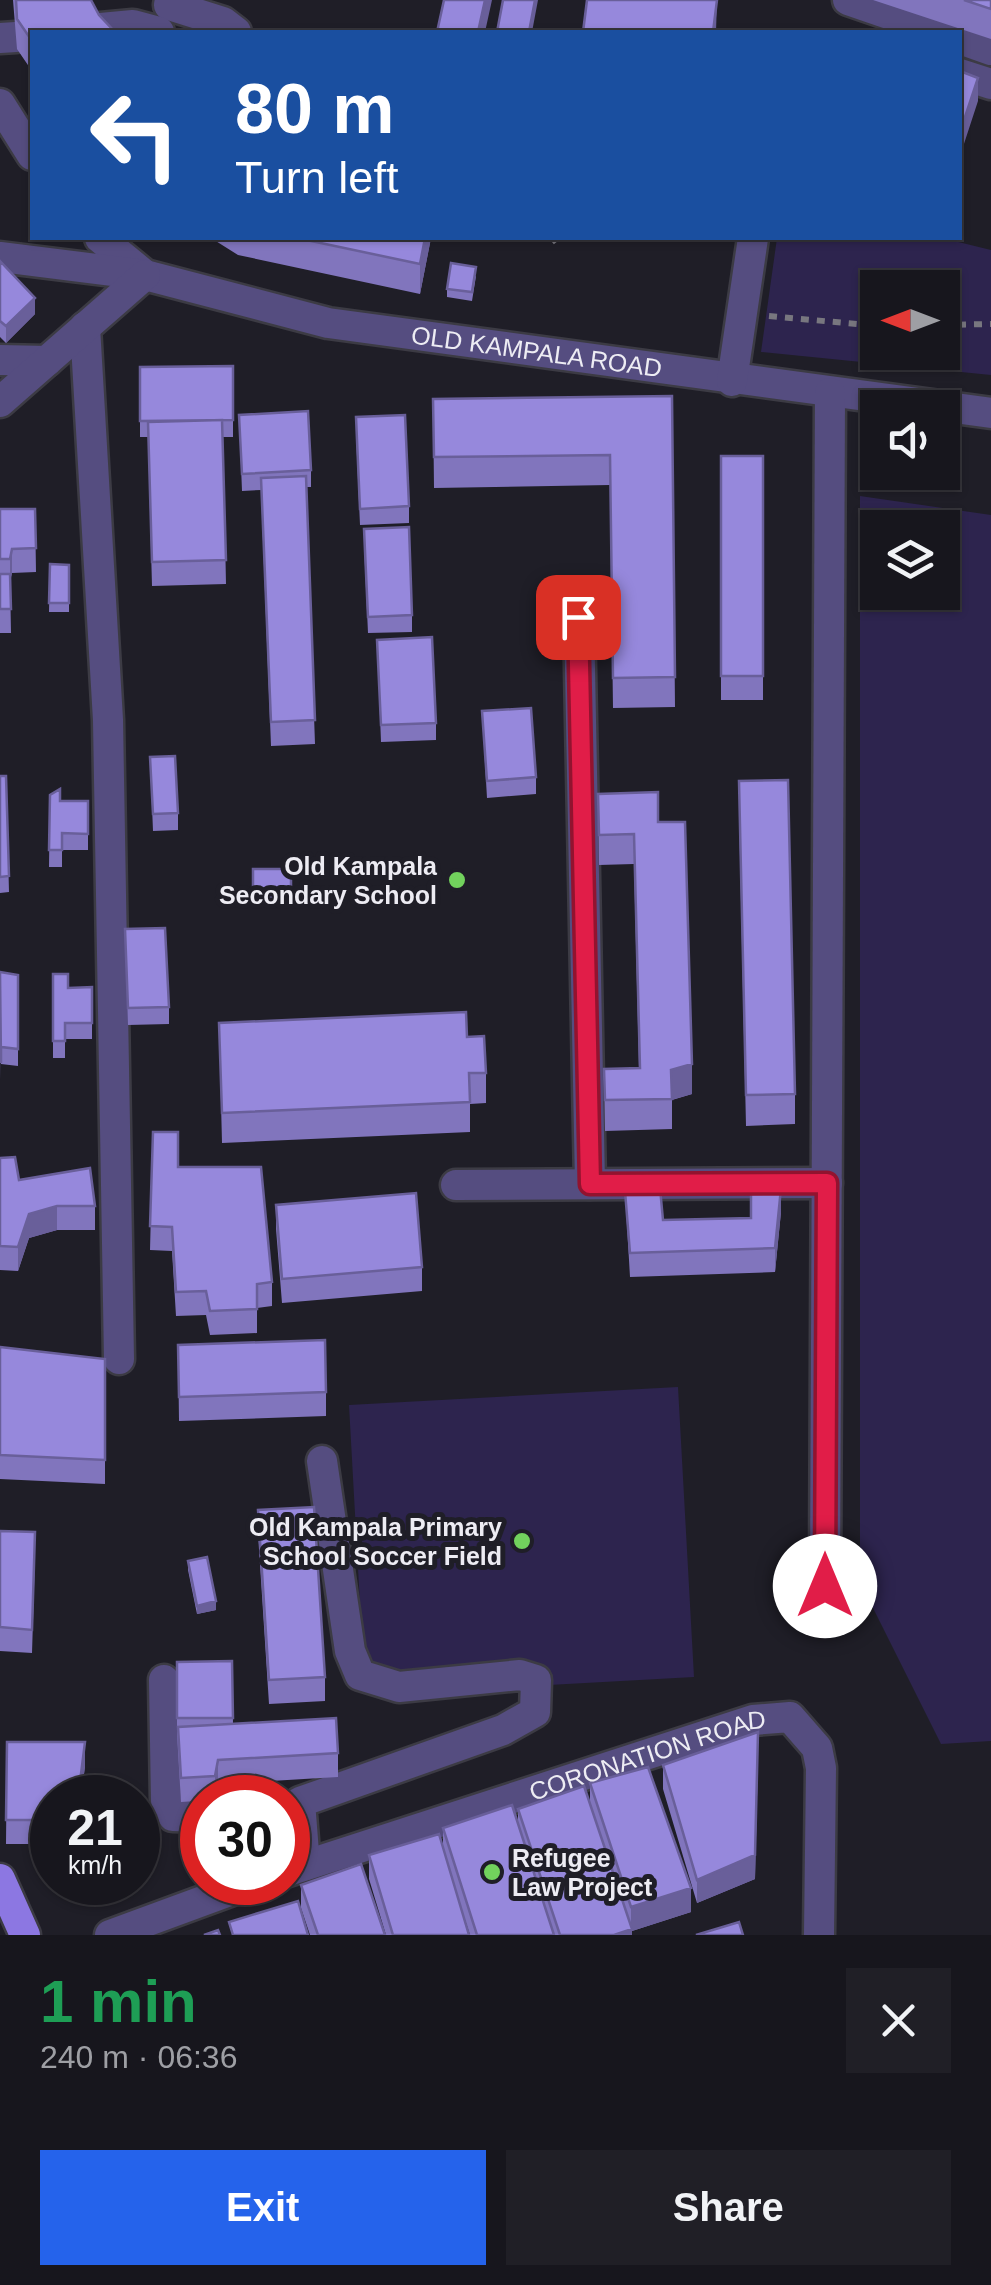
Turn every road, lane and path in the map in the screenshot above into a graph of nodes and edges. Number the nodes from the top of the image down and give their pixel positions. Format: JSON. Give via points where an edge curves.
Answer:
{"nodes":[{"id":1,"x":170,"y":0,"type":"edge"},
{"id":2,"x":848,"y":0,"type":"edge"},
{"id":3,"x":102,"y":29,"type":"edge"},
{"id":4,"x":152,"y":30,"type":"edge"},
{"id":5,"x":233,"y":30,"type":"edge"},
{"id":6,"x":935,"y":30,"type":"edge"},
{"id":7,"x":962,"y":40,"type":"edge"},
{"id":8,"x":991,"y":50,"type":"edge"},
{"id":9,"x":962,"y":75,"type":"edge"},
{"id":10,"x":991,"y":84,"type":"edge"},
{"id":11,"x":0,"y":104,"type":"edge"},
{"id":12,"x":30,"y":152,"type":"edge"},
{"id":13,"x":102,"y":240,"type":"edge"},
{"id":14,"x":753,"y":240,"type":"edge"},
{"id":15,"x":0,"y":257,"type":"edge"},
{"id":16,"x":146,"y":275,"type":"junction"},
{"id":17,"x":742,"y":313,"type":"junction"},
{"id":18,"x":860,"y":324,"type":"edge"},
{"id":19,"x":991,"y":324,"type":"edge"},
{"id":20,"x":960,"y":325,"type":"edge"},
{"id":21,"x":85,"y":327,"type":"junction"},
{"id":22,"x":0,"y":360,"type":"edge"},
{"id":23,"x":47,"y":361,"type":"junction"},
{"id":24,"x":732,"y":381,"type":"junction"},
{"id":25,"x":830,"y":394,"type":"junction"},
{"id":26,"x":0,"y":402,"type":"edge"},
{"id":27,"x":991,"y":414,"type":"edge"},
{"id":28,"x":578,"y":617,"type":"dead end"},
{"id":29,"x":827,"y":1183,"type":"junction"},
{"id":30,"x":590,"y":1184,"type":"junction"},
{"id":31,"x":456,"y":1186,"type":"dead end"},
{"id":32,"x":119,"y":1359,"type":"dead end"},
{"id":33,"x":322,"y":1461,"type":"dead end"},
{"id":34,"x":825,"y":1586,"type":"dead end"},
{"id":35,"x":164,"y":1680,"type":"dead end"},
{"id":36,"x":310,"y":1797,"type":"edge"},
{"id":37,"x":180,"y":1816,"type":"edge"},
{"id":38,"x":310,"y":1863,"type":"edge"},
{"id":39,"x":0,"y":1879,"type":"edge"},
{"id":40,"x":192,"y":1905,"type":"edge"},
{"id":41,"x":26,"y":1935,"type":"edge"},
{"id":42,"x":110,"y":1935,"type":"edge"},
{"id":43,"x":819,"y":1935,"type":"edge"}],
"edges":[{"from":1,"to":5,"type":"street"},
{"from":2,"to":6,"type":"street"},
{"from":3,"to":4,"type":"street"},
{"from":7,"to":8,"type":"street"},
{"from":9,"to":10,"type":"street"},
{"from":11,"to":12,"type":"street"},
{"from":13,"to":16,"type":"street","name":"OLD KAMPALA ROAD"},
{"from":14,"to":17,"type":"street"},
{"from":15,"to":16,"type":"street"},
{"from":16,"to":21,"type":"street"},
{"from":16,"to":24,"type":"street","name":"OLD KAMPALA ROAD","via":[[328,323]]},
{"from":17,"to":18,"type":"path"},
{"from":17,"to":24,"type":"street"},
{"from":19,"to":20,"type":"path"},
{"from":21,"to":23,"type":"street"},
{"from":21,"to":32,"type":"street","via":[[108,720]]},
{"from":22,"to":23,"type":"street"},
{"from":23,"to":26,"type":"street"},
{"from":24,"to":25,"type":"street","name":"OLD KAMPALA ROAD"},
{"from":25,"to":27,"type":"street","name":"OLD KAMPALA ROAD"},
{"from":25,"to":29,"type":"street"},
{"from":28,"to":30,"type":"street"},
{"from":29,"to":30,"type":"street"},
{"from":29,"to":34,"type":"street"},
{"from":30,"to":31,"type":"street"},
{"from":33,"to":36,"type":"street","via":[[350,1651],[360,1675],[399,1686],[520,1675],[536,1680],[535,1712],[503,1730]]},
{"from":35,"to":37,"type":"street","via":[[166,1802]]},
{"from":38,"to":43,"type":"street","name":"CORONATION ROAD","via":[[754,1720],[790,1717],[818,1748],[821,1768]]},
{"from":39,"to":41,"type":"main road"},
{"from":40,"to":42,"type":"street"}]}
